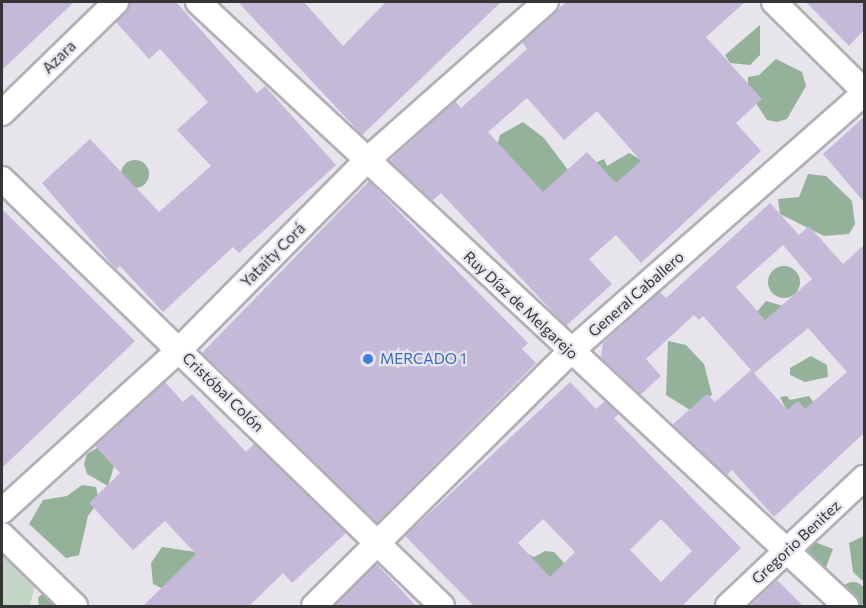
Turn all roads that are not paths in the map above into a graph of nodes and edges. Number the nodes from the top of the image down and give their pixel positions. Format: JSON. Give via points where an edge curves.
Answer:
{"nodes":[{"id":1,"x":116,"y":2,"type":"edge"},
{"id":2,"x":198,"y":2,"type":"edge"},
{"id":3,"x":546,"y":2,"type":"edge"},
{"id":4,"x":774,"y":2,"type":"edge"},
{"id":5,"x":864,"y":92,"type":"edge"},
{"id":6,"x":2,"y":113,"type":"edge"},
{"id":7,"x":366,"y":161,"type":"junction"},
{"id":8,"x":2,"y":179,"type":"edge"},
{"id":9,"x":180,"y":349,"type":"junction"},
{"id":10,"x":571,"y":351,"type":"junction"},
{"id":11,"x":864,"y":478,"type":"edge"},
{"id":12,"x":2,"y":511,"type":"edge"},
{"id":13,"x":2,"y":535,"type":"edge"},
{"id":14,"x":378,"y":544,"type":"junction"},
{"id":15,"x":784,"y":552,"type":"junction"},
{"id":16,"x":75,"y":606,"type":"edge"},
{"id":17,"x":314,"y":606,"type":"edge"},
{"id":18,"x":442,"y":606,"type":"edge"},
{"id":19,"x":728,"y":606,"type":"edge"},
{"id":20,"x":846,"y":606,"type":"edge"}],
"edges":[{"from":1,"to":6,"type":"street","name":"Azara"},
{"from":2,"to":7,"type":"street","name":"Ruy Díaz de Melgarejo"},
{"from":3,"to":7,"type":"street","name":"Yataity Corá"},
{"from":4,"to":5,"type":"street"},
{"from":5,"to":10,"type":"street","name":"General Caballero"},
{"from":7,"to":9,"type":"street","name":"Yataity Corá"},
{"from":7,"to":10,"type":"street","name":"Ruy Díaz de Melgarejo"},
{"from":8,"to":9,"type":"street","name":"Cristóbal Colón"},
{"from":9,"to":12,"type":"street","name":"Yataity Corá"},
{"from":9,"to":14,"type":"street","name":"Cristóbal Colón"},
{"from":10,"to":14,"type":"street","name":"General Caballero"},
{"from":10,"to":15,"type":"street","name":"Ruy Díaz de Melgarejo"},
{"from":11,"to":15,"type":"street","name":"Gregorio Benitez"},
{"from":13,"to":16,"type":"street"},
{"from":14,"to":17,"type":"street","name":"General Caballero"},
{"from":14,"to":18,"type":"street","name":"Cristóbal Colón"},
{"from":15,"to":19,"type":"street","name":"Gregorio Benitez"},
{"from":15,"to":20,"type":"street","name":"Ruy Díaz de Melgarejo"}]}
